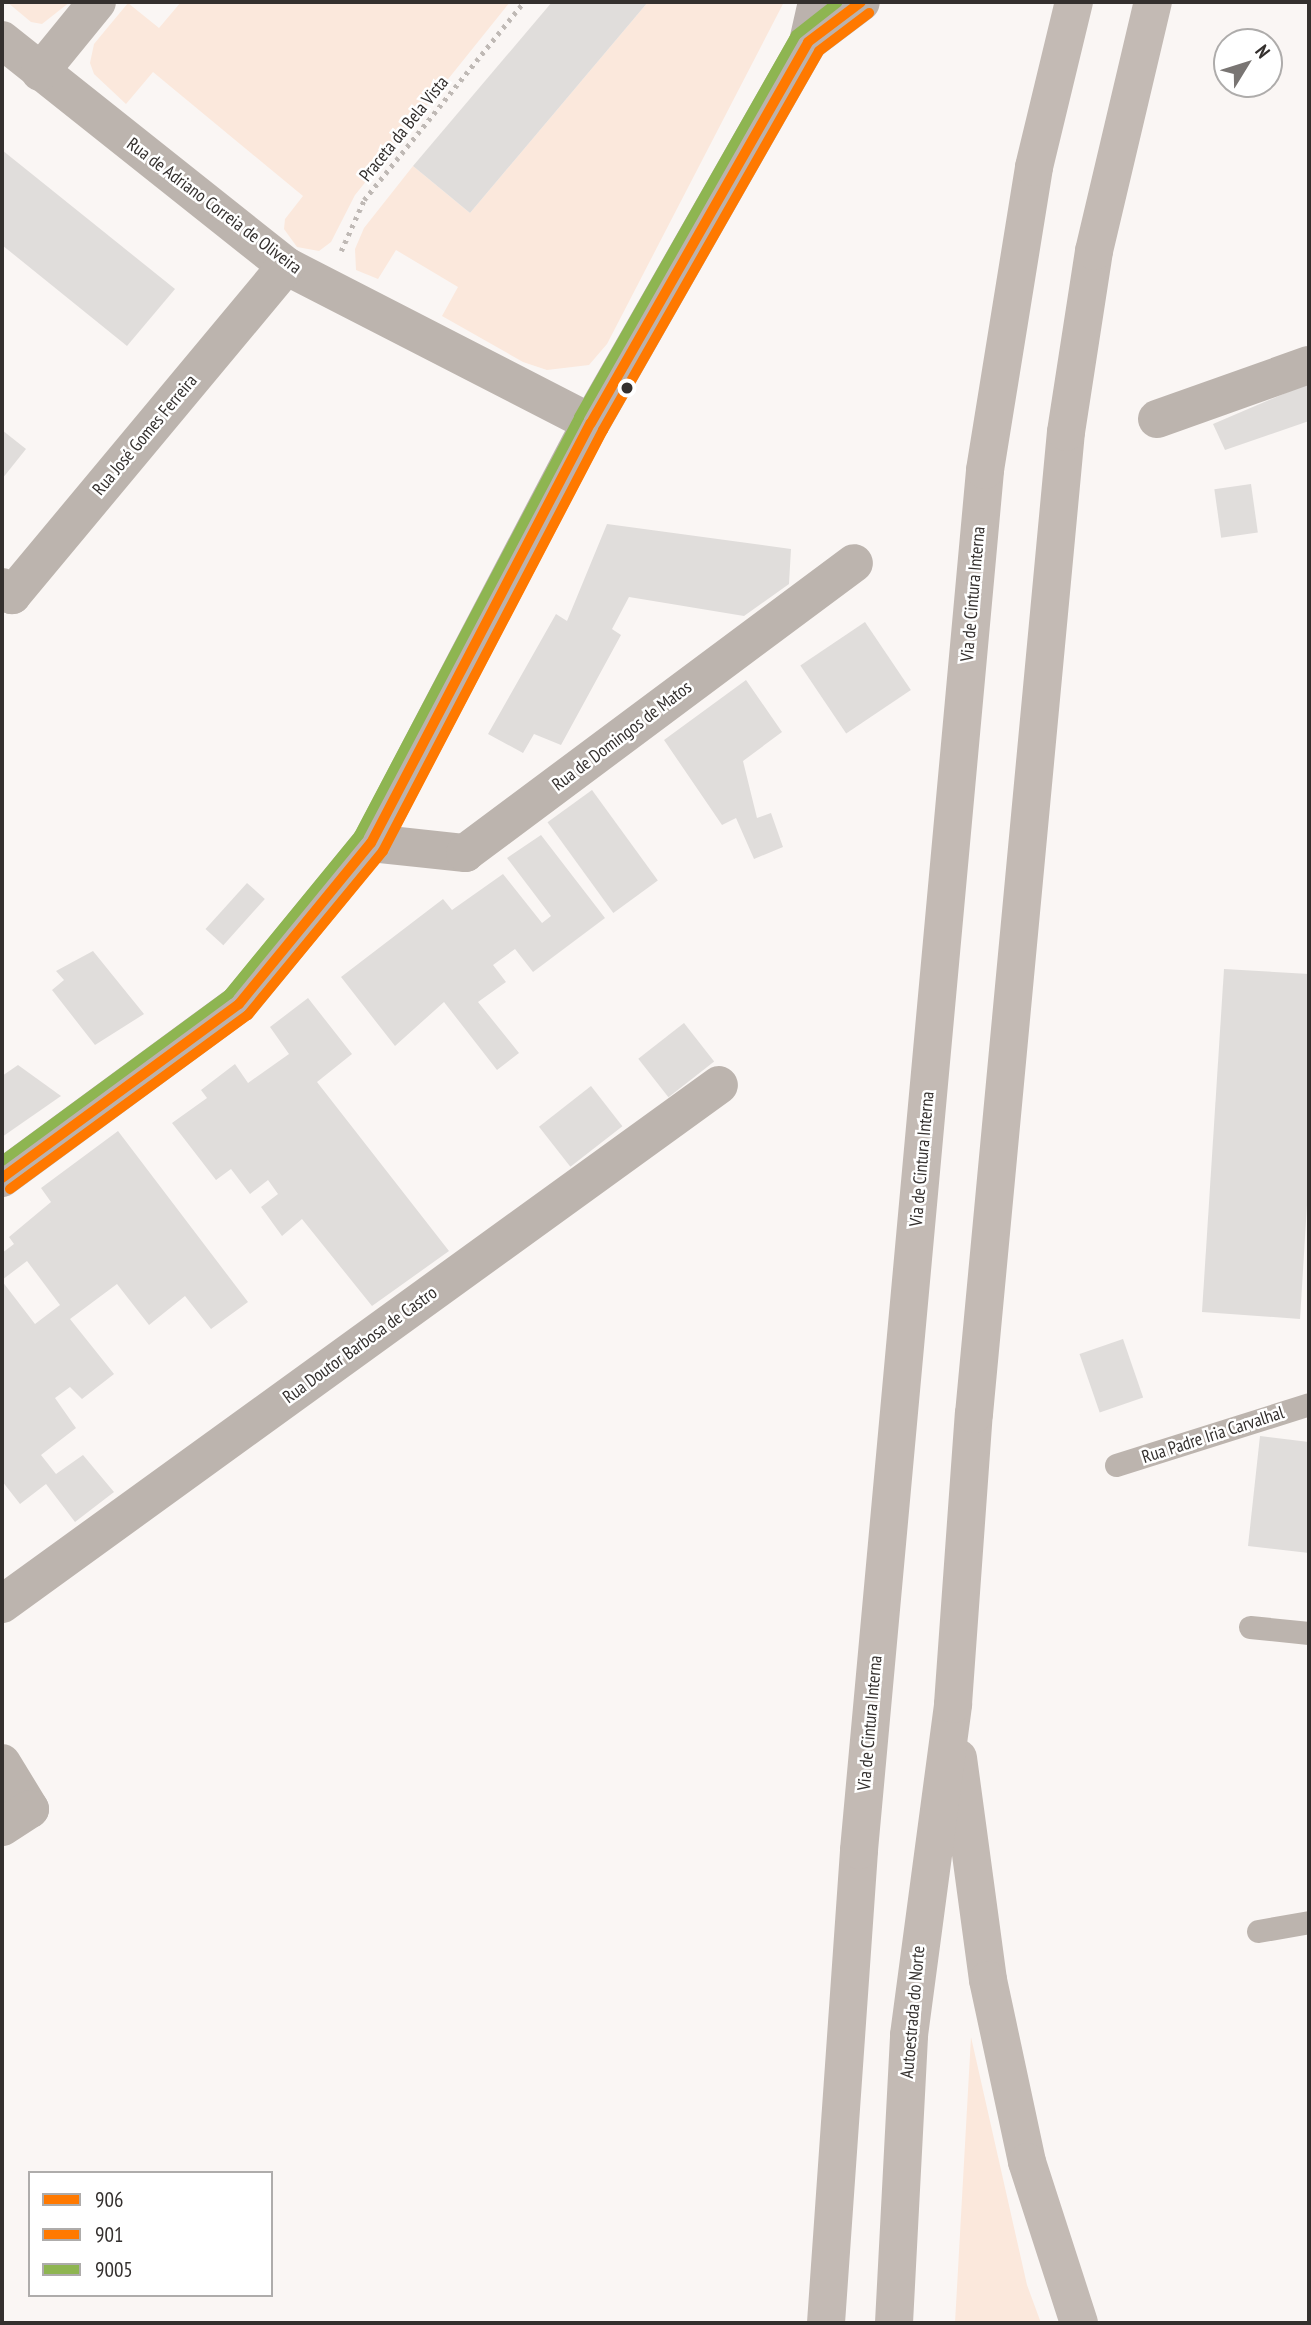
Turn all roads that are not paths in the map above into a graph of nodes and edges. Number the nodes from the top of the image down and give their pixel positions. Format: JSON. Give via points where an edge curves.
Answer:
{"nodes":[{"id":1,"x":97,"y":2,"type":"edge"},
{"id":2,"x":817,"y":2,"type":"edge"},
{"id":3,"x":861,"y":2,"type":"edge"},
{"id":4,"x":1074,"y":2,"type":"edge"},
{"id":5,"x":1153,"y":2,"type":"edge"},
{"id":6,"x":2,"y":40,"type":"edge"},
{"id":7,"x":807,"y":42,"type":"junction"},
{"id":8,"x":40,"y":72,"type":"junction"},
{"id":9,"x":286,"y":266,"type":"junction"},
{"id":10,"x":1309,"y":365,"type":"edge"},
{"id":11,"x":1157,"y":419,"type":"dead end"},
{"id":12,"x":591,"y":423,"type":"junction"},
{"id":13,"x":855,"y":563,"type":"dead end"},
{"id":14,"x":2,"y":587,"type":"edge"},
{"id":15,"x":371,"y":844,"type":"junction"},
{"id":16,"x":719,"y":1085,"type":"dead end"},
{"id":17,"x":2,"y":1178,"type":"edge"},
{"id":18,"x":1309,"y":1404,"type":"edge"},
{"id":19,"x":1116,"y":1465,"type":"dead end"},
{"id":20,"x":2,"y":1604,"type":"edge"},
{"id":21,"x":1250,"y":1627,"type":"dead end"},
{"id":22,"x":1309,"y":1633,"type":"edge"},
{"id":23,"x":953,"y":1703,"type":"junction"},
{"id":24,"x":2,"y":1763,"type":"edge"},
{"id":25,"x":2,"y":1827,"type":"edge"},
{"id":26,"x":1309,"y":1922,"type":"edge"},
{"id":27,"x":1258,"y":1931,"type":"dead end"},
{"id":28,"x":826,"y":2323,"type":"edge"},
{"id":29,"x":894,"y":2323,"type":"edge"},
{"id":30,"x":1079,"y":2323,"type":"edge"}],
"edges":[{"from":1,"to":8,"type":"street"},
{"from":2,"to":7,"type":"main road"},
{"from":3,"to":7,"type":"main road"},
{"from":4,"to":28,"type":"highway","name":"Via de Cintura Interna","via":[[1008,309],[985,470],[859,1850]]},
{"from":5,"to":23,"type":"highway","via":[[1094,251],[1066,432],[974,1414]]},
{"from":6,"to":8,"type":"street","name":"Rua de Adriano Correia de Oliveira"},
{"from":7,"to":12,"type":"main road"},
{"from":8,"to":9,"type":"street","name":"Rua de Adriano Correia de Oliveira"},
{"from":9,"to":12,"type":"street","name":"Rua de Adriano Correia de Oliveira"},
{"from":9,"to":14,"type":"street","name":"Rua José Gomes Ferreira","via":[[12,595]]},
{"from":10,"to":11,"type":"street"},
{"from":12,"to":15,"type":"main road"},
{"from":13,"to":15,"type":"street","name":"Rua de Domingos de Matos","via":[[465,853]]},
{"from":15,"to":17,"type":"main road","via":[[239,1004]]},
{"from":16,"to":20,"type":"street","name":"Rua Doutor Barbosa de Castro"},
{"from":18,"to":19,"type":"lane","name":"Rua Padre Iria Carvalhal"},
{"from":21,"to":22,"type":"lane"},
{"from":23,"to":29,"type":"highway","name":"Autoestrada do Norte","via":[[909,2035]]},
{"from":23,"to":30,"type":"highway","via":[[988,1980],[1027,2162]]},
{"from":24,"to":25,"type":"street","via":[[30,1808]]},
{"from":26,"to":27,"type":"lane"}]}
